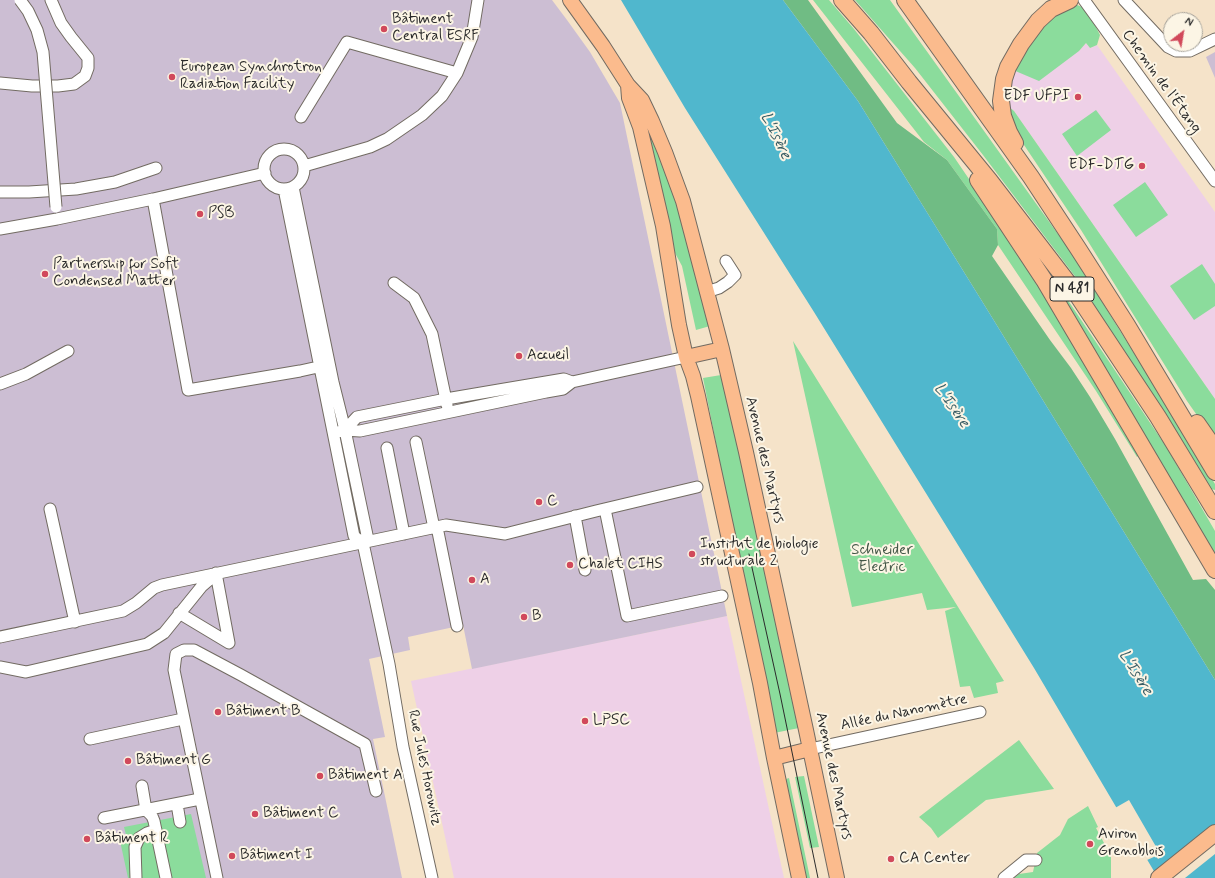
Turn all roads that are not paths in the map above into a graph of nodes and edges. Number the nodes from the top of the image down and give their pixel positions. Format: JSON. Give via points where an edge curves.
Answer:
{"nodes":[{"id":1,"x":20,"y":0,"type":"edge"},
{"id":2,"x":51,"y":0,"type":"edge"},
{"id":3,"x":478,"y":0,"type":"edge"},
{"id":4,"x":570,"y":0,"type":"edge"},
{"id":5,"x":842,"y":0,"type":"edge"},
{"id":6,"x":906,"y":0,"type":"edge"},
{"id":7,"x":1070,"y":0,"type":"edge"},
{"id":8,"x":1084,"y":0,"type":"edge"},
{"id":9,"x":1124,"y":0,"type":"edge"},
{"id":10,"x":1215,"y":39,"type":"edge"},
{"id":11,"x":457,"y":73,"type":"junction"},
{"id":12,"x":909,"y":82,"type":"junction"},
{"id":13,"x":0,"y":83,"type":"edge"},
{"id":14,"x":628,"y":85,"type":"junction"},
{"id":15,"x":301,"y":117,"type":"dead end"},
{"id":16,"x":304,"y":166,"type":"junction"},
{"id":17,"x":156,"y":168,"type":"dead end"},
{"id":18,"x":265,"y":173,"type":"junction"},
{"id":19,"x":1030,"y":177,"type":"junction"},
{"id":20,"x":1215,"y":181,"type":"edge"},
{"id":21,"x":288,"y":188,"type":"junction"},
{"id":22,"x":0,"y":192,"type":"edge"},
{"id":23,"x":153,"y":199,"type":"junction"},
{"id":24,"x":57,"y":219,"type":"junction"},
{"id":25,"x":0,"y":229,"type":"edge"},
{"id":26,"x":1079,"y":250,"type":"junction"},
{"id":27,"x":726,"y":261,"type":"dead end"},
{"id":28,"x":394,"y":283,"type":"dead end"},
{"id":29,"x":706,"y":292,"type":"junction"},
{"id":30,"x":722,"y":349,"type":"junction"},
{"id":31,"x":68,"y":351,"type":"dead end"},
{"id":32,"x":686,"y":357,"type":"junction"},
{"id":33,"x":325,"y":365,"type":"junction"},
{"id":34,"x":572,"y":382,"type":"junction"},
{"id":35,"x":0,"y":384,"type":"edge"},
{"id":36,"x":446,"y":399,"type":"junction"},
{"id":37,"x":449,"y":412,"type":"junction"},
{"id":38,"x":345,"y":430,"type":"junction"},
{"id":39,"x":334,"y":433,"type":"junction"},
{"id":40,"x":416,"y":442,"type":"dead end"},
{"id":41,"x":387,"y":448,"type":"dead end"},
{"id":42,"x":1215,"y":449,"type":"edge"},
{"id":43,"x":1215,"y":472,"type":"edge"},
{"id":44,"x":697,"y":487,"type":"dead end"},
{"id":45,"x":50,"y":509,"type":"dead end"},
{"id":46,"x":605,"y":509,"type":"junction"},
{"id":47,"x":1215,"y":511,"type":"edge"},
{"id":48,"x":575,"y":516,"type":"junction"},
{"id":49,"x":435,"y":528,"type":"junction"},
{"id":50,"x":404,"y":534,"type":"junction"},
{"id":51,"x":363,"y":543,"type":"junction"},
{"id":52,"x":586,"y":570,"type":"dead end"},
{"id":53,"x":1215,"y":570,"type":"edge"},
{"id":54,"x":216,"y":573,"type":"junction"},
{"id":55,"x":722,"y":596,"type":"dead end"},
{"id":56,"x":179,"y":613,"type":"junction"},
{"id":57,"x":75,"y":622,"type":"junction"},
{"id":58,"x":457,"y":626,"type":"dead end"},
{"id":59,"x":0,"y":637,"type":"edge"},
{"id":60,"x":0,"y":667,"type":"edge"},
{"id":61,"x":980,"y":712,"type":"dead end"},
{"id":62,"x":183,"y":718,"type":"junction"},
{"id":63,"x":90,"y":739,"type":"dead end"},
{"id":64,"x":810,"y":749,"type":"junction"},
{"id":65,"x":774,"y":758,"type":"junction"},
{"id":66,"x":142,"y":786,"type":"dead end"},
{"id":67,"x":376,"y":791,"type":"dead end"},
{"id":68,"x":200,"y":799,"type":"junction"},
{"id":69,"x":176,"y":804,"type":"junction"},
{"id":70,"x":146,"y":810,"type":"junction"},
{"id":71,"x":104,"y":818,"type":"dead end"},
{"id":72,"x":180,"y":822,"type":"dead end"},
{"id":73,"x":156,"y":830,"type":"junction"},
{"id":74,"x":1215,"y":834,"type":"edge"},
{"id":75,"x":1036,"y":860,"type":"dead end"},
{"id":76,"x":136,"y":878,"type":"edge"},
{"id":77,"x":166,"y":878,"type":"edge"},
{"id":78,"x":217,"y":878,"type":"edge"},
{"id":79,"x":432,"y":878,"type":"edge"},
{"id":80,"x":799,"y":878,"type":"edge"},
{"id":81,"x":837,"y":878,"type":"edge"},
{"id":82,"x":1004,"y":878,"type":"edge"},
{"id":83,"x":1159,"y":878,"type":"edge"}],
"edges":[{"from":1,"to":24,"type":"street","bridge":true,"via":[[37,30],[43,52]]},
{"from":2,"to":13,"type":"street","via":[[61,23],[88,58],[85,76],[74,84],[58,86]]},
{"from":3,"to":11,"type":"street","via":[[472,37]]},
{"from":4,"to":14,"type":"main road","name":"Avenue des Martyrs"},
{"from":5,"to":12,"type":"highway","number":"N 481"},
{"from":6,"to":19,"type":"highway","number":"N 481"},
{"from":7,"to":19,"type":"highway","via":[[1051,9],[1038,21],[1014,55],[1004,79],[1001,101],[1003,116],[1023,156]]},
{"from":8,"to":20,"type":"street","name":"Chemin de l'Étang"},
{"from":9,"to":10,"type":"street","via":[[1168,47],[1176,51],[1190,52]]},
{"from":11,"to":15,"type":"street","via":[[347,42]]},
{"from":11,"to":16,"type":"street","via":[[442,96],[404,129],[370,147]]},
{"from":12,"to":47,"type":"highway","number":"N 481","via":[[990,181],[1076,293],[1158,417]]},
{"from":12,"to":53,"type":"highway","via":[[1044,280]]},
{"from":14,"to":29,"type":"main road","name":"Avenue des Martyrs","via":[[642,100],[665,152],[683,201]]},
{"from":14,"to":32,"type":"main road","name":"Avenue des Martyrs","via":[[629,98],[640,126],[662,226]]},
{"from":16,"to":18,"type":"street","via":[[294,152],[281,149],[268,157]]},
{"from":16,"to":21,"type":"street","via":[[299,183]]},
{"from":17,"to":22,"type":"street","via":[[115,182],[76,189]]},
{"from":18,"to":21,"type":"street","via":[[275,187]]},
{"from":18,"to":23,"type":"street"},
{"from":19,"to":26,"type":"highway","number":"N 481"},
{"from":21,"to":33,"type":"street"},
{"from":23,"to":24,"type":"street"},
{"from":23,"to":33,"type":"street","via":[[188,390]]},
{"from":24,"to":25,"type":"street"},
{"from":26,"to":42,"type":"highway","via":[[1132,322]]},
{"from":26,"to":43,"type":"highway","number":"N 481"},
{"from":27,"to":29,"type":"street","via":[[735,275],[719,288]]},
{"from":28,"to":36,"type":"street","via":[[414,298],[432,334]]},
{"from":29,"to":30,"type":"main road","name":"Avenue des Martyrs"},
{"from":30,"to":32,"type":"main road"},
{"from":30,"to":64,"type":"main road","name":"Avenue des Martyrs"},
{"from":31,"to":35,"type":"street","via":[[26,374]]},
{"from":32,"to":34,"type":"street"},
{"from":32,"to":65,"type":"main road","name":"Avenue des Martyrs","via":[[703,419]]},
{"from":33,"to":38,"type":"street"},
{"from":33,"to":39,"type":"street"},
{"from":34,"to":36,"type":"street","via":[[564,379]]},
{"from":34,"to":37,"type":"street","via":[[563,388]]},
{"from":36,"to":37,"type":"street"},
{"from":36,"to":38,"type":"street","via":[[357,417]]},
{"from":37,"to":38,"type":"street","via":[[360,430]]},
{"from":38,"to":39,"type":"street"},
{"from":38,"to":51,"type":"street","via":[[367,535]]},
{"from":39,"to":51,"type":"street","via":[[354,536]]},
{"from":40,"to":49,"type":"street"},
{"from":41,"to":50,"type":"street"},
{"from":44,"to":46,"type":"street"},
{"from":45,"to":57,"type":"street"},
{"from":46,"to":48,"type":"street"},
{"from":46,"to":55,"type":"street","via":[[628,616]]},
{"from":48,"to":49,"type":"street","via":[[505,534],[446,526]]},
{"from":48,"to":52,"type":"street"},
{"from":49,"to":50,"type":"street"},
{"from":49,"to":58,"type":"street"},
{"from":50,"to":51,"type":"street"},
{"from":51,"to":54,"type":"street"},
{"from":51,"to":79,"type":"street","name":"Rue Jules Horowitz","via":[[389,664],[400,733]]},
{"from":54,"to":56,"type":"street"},
{"from":54,"to":56,"type":"street","via":[[229,643]]},
{"from":54,"to":57,"type":"street","via":[[162,585],[123,611]]},
{"from":56,"to":60,"type":"street","via":[[164,633],[147,644],[26,672]]},
{"from":57,"to":59,"type":"street"},
{"from":61,"to":64,"type":"street","name":"Allée du Nanomètre"},
{"from":62,"to":63,"type":"street"},
{"from":62,"to":67,"type":"street","via":[[174,670],[176,654],[184,650],[194,650],[365,744]]},
{"from":62,"to":68,"type":"street"},
{"from":64,"to":65,"type":"main road"},
{"from":64,"to":81,"type":"main road","name":"Avenue des Martyrs"},
{"from":65,"to":80,"type":"main road","name":"Avenue des Martyrs"},
{"from":66,"to":70,"type":"street"},
{"from":68,"to":69,"type":"street"},
{"from":68,"to":78,"type":"street"},
{"from":69,"to":70,"type":"street"},
{"from":69,"to":72,"type":"street"},
{"from":70,"to":71,"type":"street"},
{"from":70,"to":73,"type":"street","via":[[152,816]]},
{"from":73,"to":76,"type":"street","via":[[138,838],[135,847]]},
{"from":73,"to":77,"type":"street"},
{"from":74,"to":83,"type":"highway"},
{"from":75,"to":82,"type":"street","via":[[1026,860]]}]}
